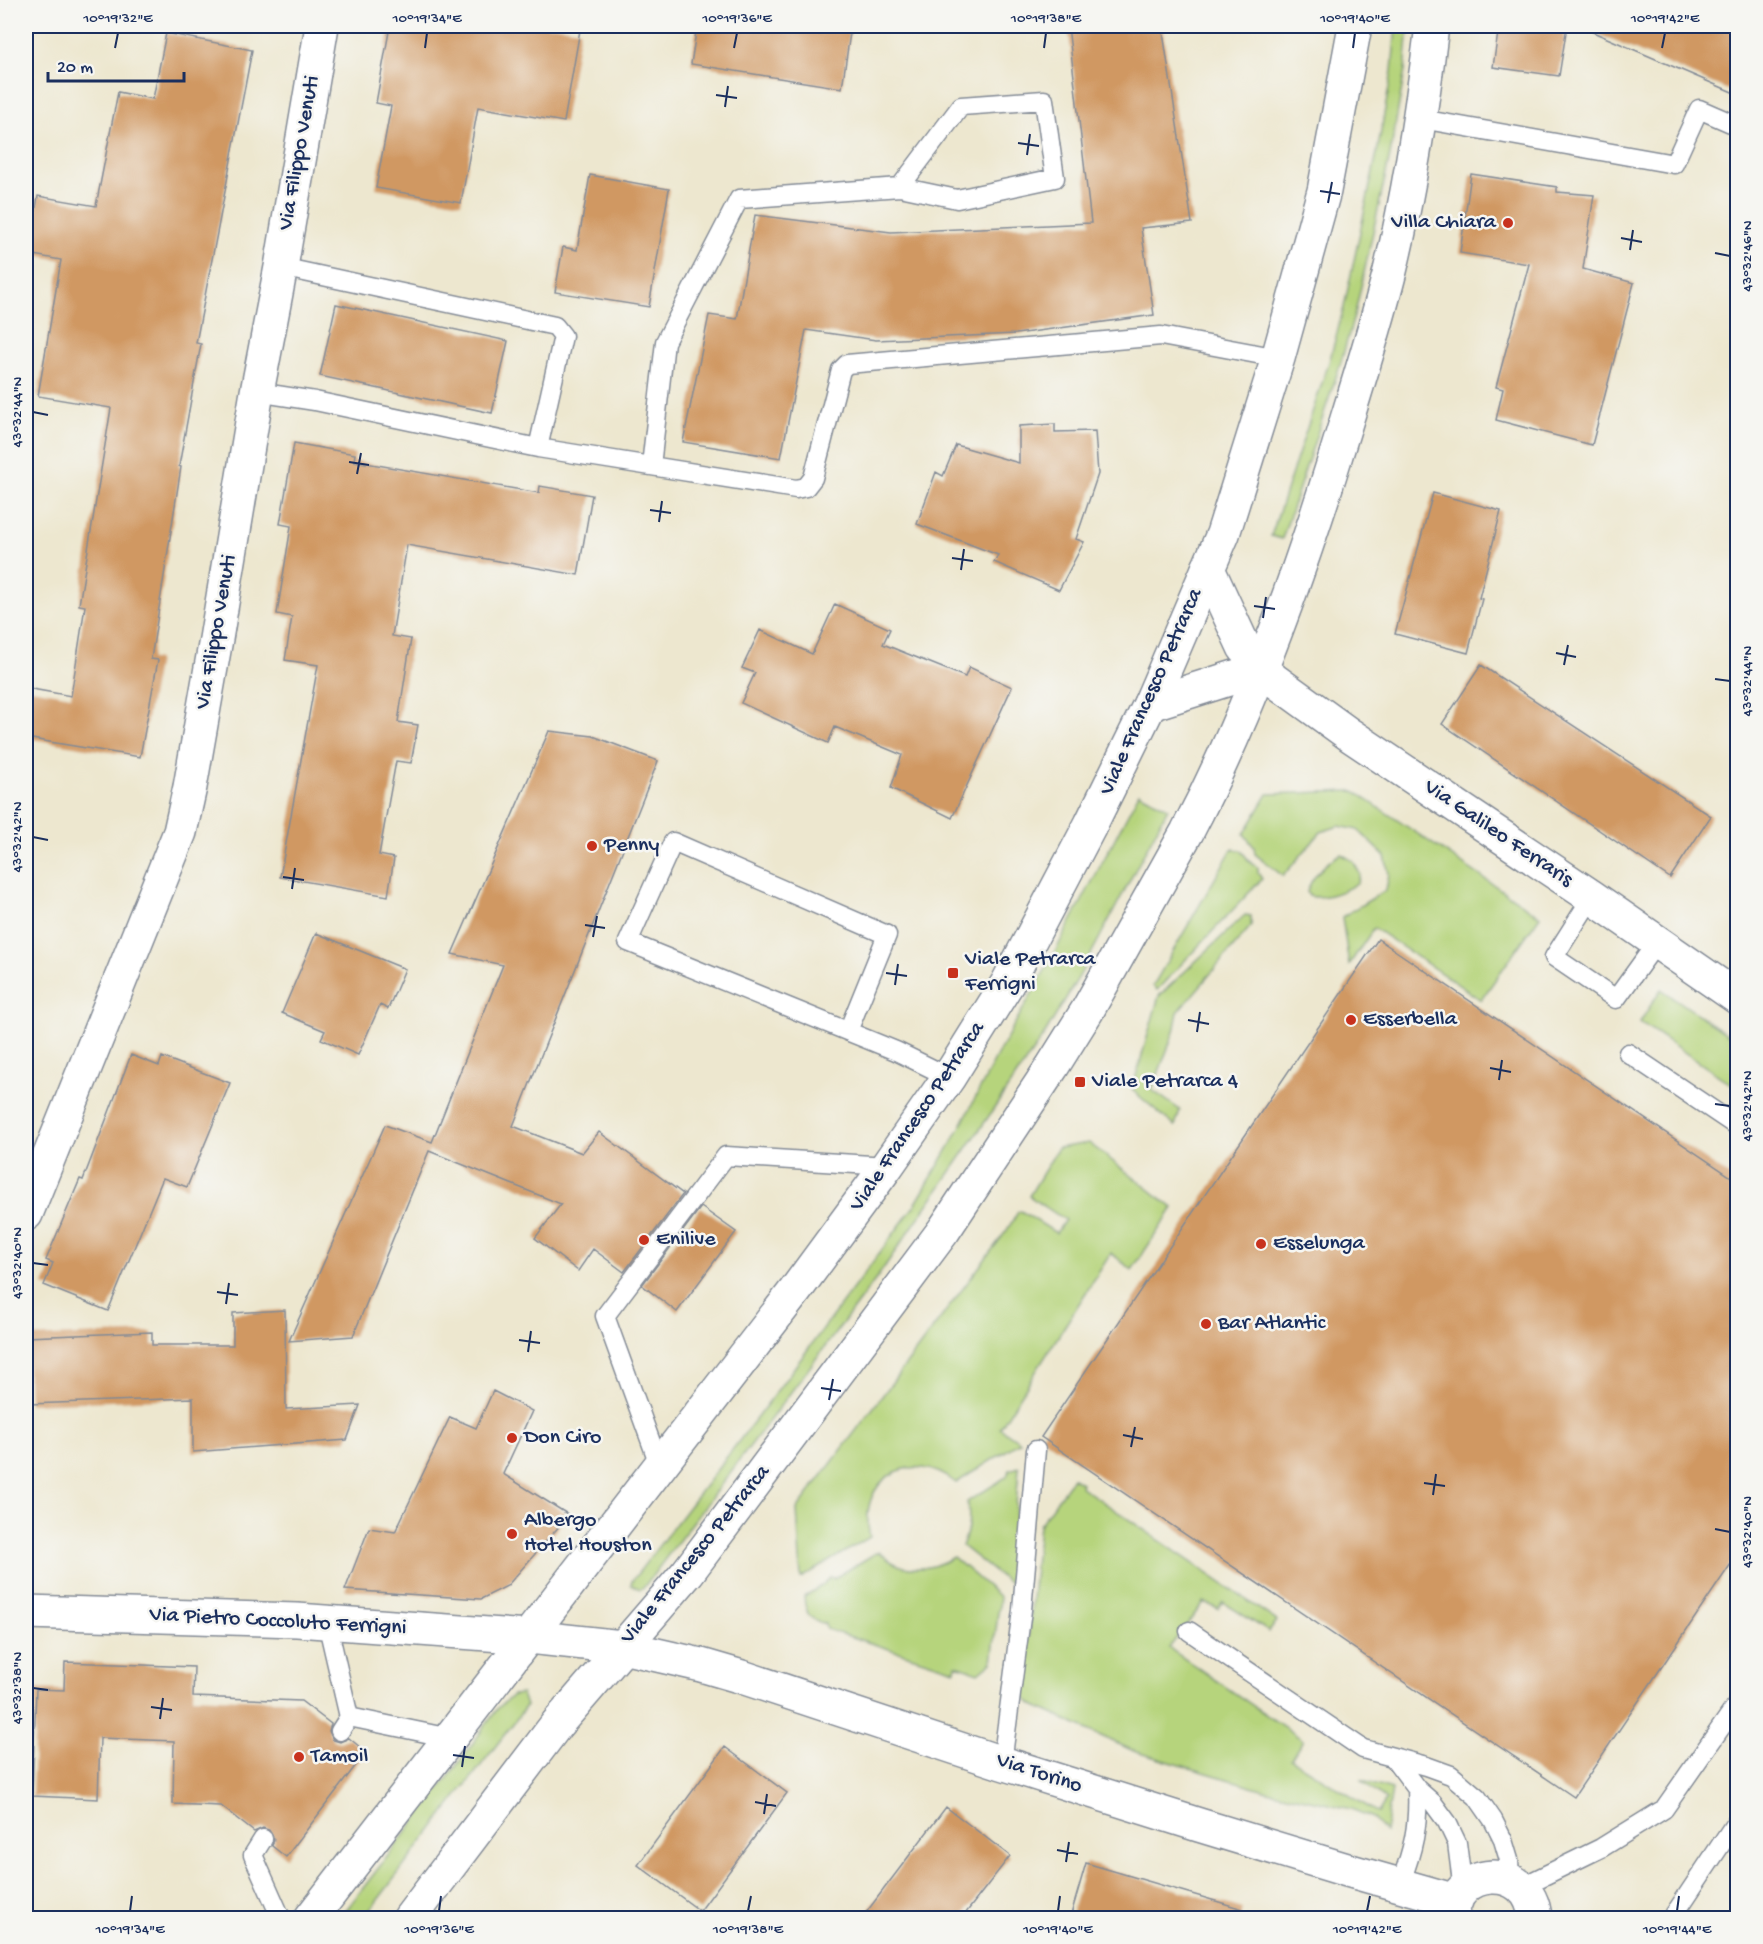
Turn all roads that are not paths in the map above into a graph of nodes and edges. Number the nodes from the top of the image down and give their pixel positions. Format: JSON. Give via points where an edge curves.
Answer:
{"nodes":[{"id":1,"x":322,"y":26,"type":"edge"},
{"id":2,"x":1355,"y":26,"type":"edge"},
{"id":3,"x":1432,"y":26,"type":"edge"},
{"id":4,"x":1421,"y":119,"type":"junction"},
{"id":5,"x":1737,"y":126,"type":"edge"},
{"id":6,"x":900,"y":187,"type":"junction"},
{"id":7,"x":281,"y":267,"type":"junction"},
{"id":8,"x":1278,"y":358,"type":"junction"},
{"id":9,"x":257,"y":392,"type":"junction"},
{"id":10,"x":538,"y":448,"type":"junction"},
{"id":11,"x":651,"y":466,"type":"junction"},
{"id":12,"x":1208,"y":569,"type":"junction"},
{"id":13,"x":1260,"y":669,"type":"junction"},
{"id":14,"x":1150,"y":704,"type":"junction"},
{"id":15,"x":1592,"y":897,"type":"junction"},
{"id":16,"x":1657,"y":942,"type":"junction"},
{"id":17,"x":1737,"y":998,"type":"edge"},
{"id":18,"x":848,"y":1031,"type":"junction"},
{"id":19,"x":1628,"y":1053,"type":"dead end"},
{"id":20,"x":949,"y":1077,"type":"junction"},
{"id":21,"x":1737,"y":1127,"type":"edge"},
{"id":22,"x":887,"y":1166,"type":"junction"},
{"id":23,"x":26,"y":1214,"type":"edge"},
{"id":24,"x":1036,"y":1450,"type":"dead end"},
{"id":25,"x":660,"y":1467,"type":"junction"},
{"id":26,"x":26,"y":1612,"type":"edge"},
{"id":27,"x":327,"y":1622,"type":"junction"},
{"id":28,"x":1189,"y":1631,"type":"dead end"},
{"id":29,"x":530,"y":1636,"type":"junction"},
{"id":30,"x":622,"y":1647,"type":"junction"},
{"id":31,"x":1737,"y":1703,"type":"edge"},
{"id":32,"x":450,"y":1738,"type":"junction"},
{"id":33,"x":1393,"y":1757,"type":"junction"},
{"id":34,"x":1002,"y":1763,"type":"junction"},
{"id":35,"x":1418,"y":1789,"type":"junction"},
{"id":36,"x":1737,"y":1819,"type":"edge"},
{"id":37,"x":263,"y":1839,"type":"dead end"},
{"id":38,"x":1515,"y":1883,"type":"junction"},
{"id":39,"x":1400,"y":1884,"type":"junction"},
{"id":40,"x":1458,"y":1903,"type":"edge"},
{"id":41,"x":281,"y":1918,"type":"edge"},
{"id":42,"x":311,"y":1918,"type":"edge"},
{"id":43,"x":410,"y":1918,"type":"edge"},
{"id":44,"x":1534,"y":1918,"type":"edge"},
{"id":45,"x":1672,"y":1918,"type":"edge"}],
"edges":[{"from":1,"to":7,"type":"main road","name":"Via Filippo Venuti"},
{"from":2,"to":8,"type":"main road","name":"Viale Francesco Petrarca","via":[[1324,191]]},
{"from":3,"to":4,"type":"main road","name":"Viale Francesco Petrarca"},
{"from":4,"to":5,"type":"lane","via":[[1674,164],[1699,109]]},
{"from":4,"to":13,"type":"main road","name":"Viale Francesco Petrarca","via":[[1375,327],[1320,505]]},
{"from":6,"to":6,"type":"lane","via":[[961,106],[1044,100],[1055,178],[957,199]]},
{"from":6,"to":11,"type":"lane","via":[[739,199],[665,342]]},
{"from":7,"to":9,"type":"main road","name":"Via Filippo Venuti"},
{"from":7,"to":10,"type":"lane","via":[[555,326],[563,336]]},
{"from":8,"to":11,"type":"lane","via":[[1161,336],[847,364],[842,370],[813,478],[806,487],[796,489]]},
{"from":8,"to":12,"type":"main road","name":"Viale Francesco Petrarca","via":[[1242,478]]},
{"from":9,"to":10,"type":"lane"},
{"from":9,"to":23,"type":"main road","name":"Via Filippo Venuti","via":[[180,832]]},
{"from":10,"to":11,"type":"lane"},
{"from":12,"to":13,"type":"main road","name":"Via Galileo Ferraris","via":[[1244,647]]},
{"from":12,"to":14,"type":"main road","name":"Viale Francesco Petrarca"},
{"from":13,"to":14,"type":"main road"},
{"from":13,"to":15,"type":"main road","name":"Via Galileo Ferraris","via":[[1350,735]]},
{"from":13,"to":30,"type":"main road","name":"Viale Francesco Petrarca","via":[[1198,809],[1052,1067],[944,1230],[882,1315],[688,1572]]},
{"from":14,"to":20,"type":"main road","name":"Viale Francesco Petrarca","via":[[1092,824],[1017,964]]},
{"from":15,"to":16,"type":"main road","name":"Via Galileo Ferraris"},
{"from":15,"to":16,"type":"lane","via":[[1554,957],[1616,999]]},
{"from":16,"to":17,"type":"main road","name":"Via Galileo Ferraris"},
{"from":18,"to":18,"type":"lane","via":[[628,942],[673,842],[887,935]]},
{"from":18,"to":20,"type":"lane"},
{"from":19,"to":21,"type":"lane"},
{"from":20,"to":22,"type":"main road","name":"Viale Francesco Petrarca"},
{"from":22,"to":25,"type":"main road","name":"Viale Francesco Petrarca"},
{"from":22,"to":25,"type":"lane","via":[[726,1156],[605,1316]]},
{"from":24,"to":34,"type":"lane","via":[[1022,1610]]},
{"from":25,"to":29,"type":"main road","name":"Viale Francesco Petrarca"},
{"from":26,"to":27,"type":"main road","name":"Via Pietro Coccoluto Ferrigni"},
{"from":27,"to":29,"type":"main road","name":"Via Pietro Coccoluto Ferrigni"},
{"from":27,"to":32,"type":"lane","via":[[344,1724]]},
{"from":28,"to":33,"type":"lane","via":[[1363,1749]]},
{"from":29,"to":30,"type":"main road","name":"Via Pietro Coccoluto Ferrigni"},
{"from":29,"to":32,"type":"main road","name":"Viale Francesco Petrarca"},
{"from":30,"to":34,"type":"main road","name":"Via Torino","via":[[742,1677]]},
{"from":30,"to":43,"type":"main road","name":"Viale Francesco Petrarca","via":[[557,1724]]},
{"from":31,"to":38,"type":"lane","via":[[1664,1809],[1601,1848]]},
{"from":32,"to":42,"type":"main road","name":"Viale Francesco Petrarca"},
{"from":33,"to":35,"type":"lane"},
{"from":33,"to":38,"type":"lane","via":[[1452,1775],[1477,1797],[1503,1840]]},
{"from":34,"to":39,"type":"main road","name":"Via Torino"},
{"from":35,"to":39,"type":"lane","via":[[1419,1816]]},
{"from":35,"to":40,"type":"lane","via":[[1447,1822],[1457,1843]]},
{"from":36,"to":45,"type":"lane"},
{"from":37,"to":41,"type":"lane","via":[[253,1855]]},
{"from":38,"to":40,"type":"main road","via":[[1485,1877],[1473,1882]]},
{"from":38,"to":44,"type":"main road","via":[[1528,1896]]},
{"from":39,"to":40,"type":"main road","name":"Via Torino"}]}
